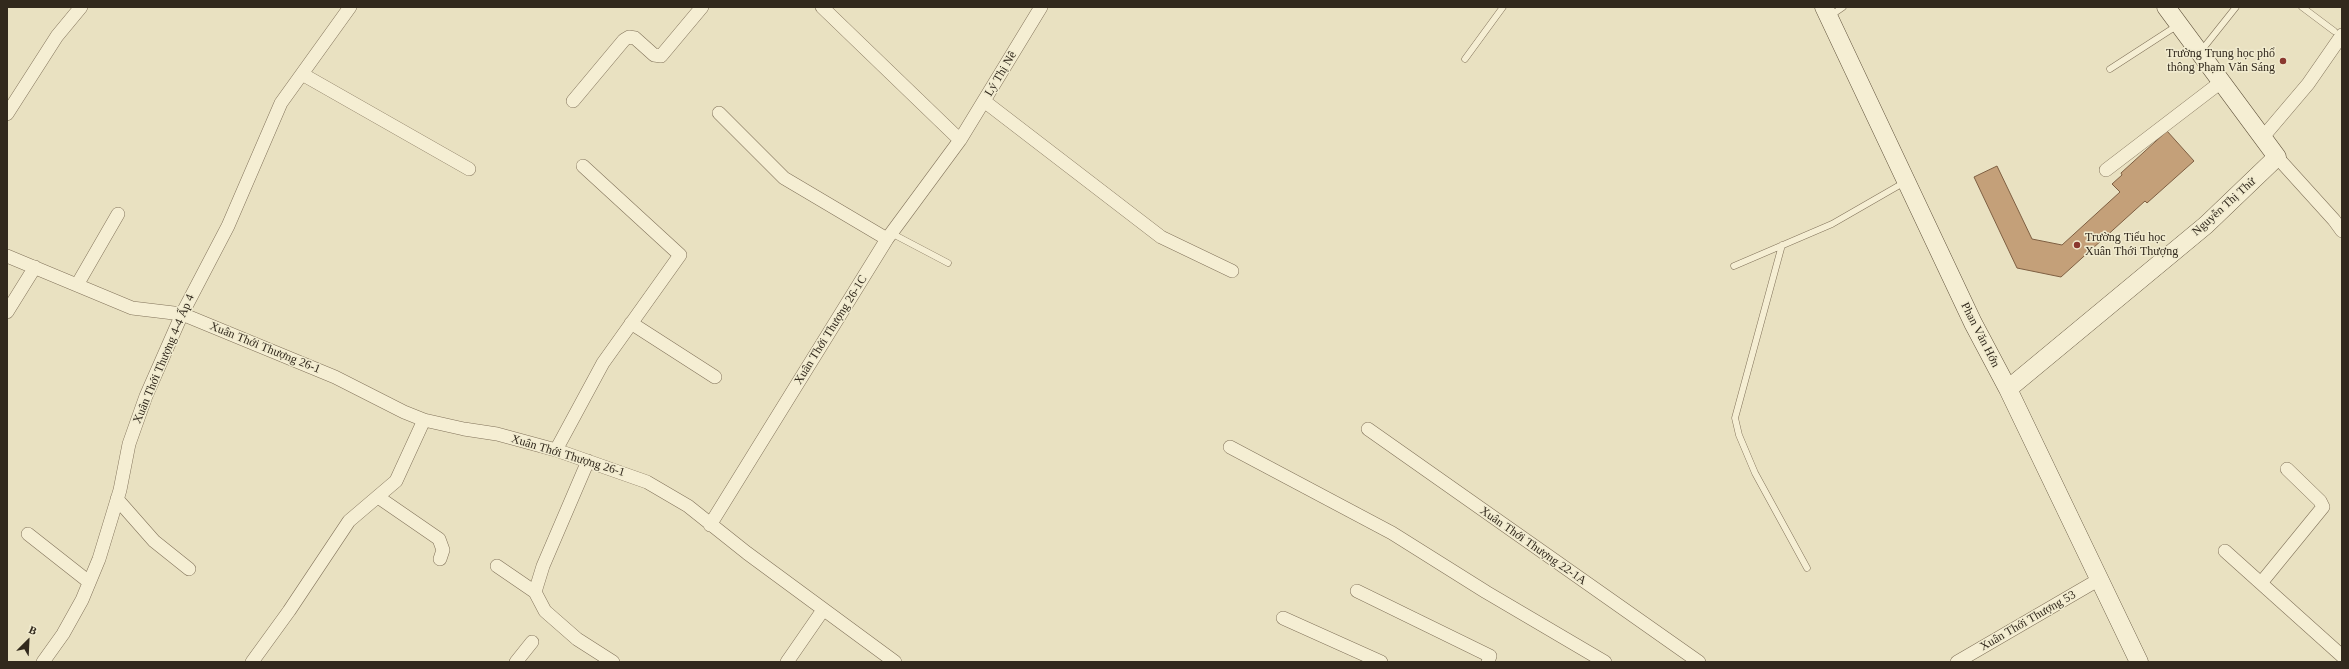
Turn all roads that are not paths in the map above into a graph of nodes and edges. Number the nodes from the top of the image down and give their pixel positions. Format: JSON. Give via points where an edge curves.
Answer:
{"nodes":[{"id":1,"x":81,"y":7,"type":"edge"},
{"id":2,"x":350,"y":7,"type":"edge"},
{"id":3,"x":702,"y":7,"type":"edge"},
{"id":4,"x":822,"y":7,"type":"edge"},
{"id":5,"x":1041,"y":7,"type":"edge"},
{"id":6,"x":1503,"y":7,"type":"edge"},
{"id":7,"x":2166,"y":7,"type":"edge"},
{"id":8,"x":2236,"y":7,"type":"edge"},
{"id":9,"x":2302,"y":7,"type":"edge"},
{"id":10,"x":1832,"y":10,"type":"edge"},
{"id":11,"x":2179,"y":24,"type":"junction"},
{"id":12,"x":2338,"y":33,"type":"edge"},
{"id":13,"x":2200,"y":52,"type":"junction"},
{"id":14,"x":1465,"y":59,"type":"dead end"},
{"id":15,"x":2110,"y":69,"type":"dead end"},
{"id":16,"x":302,"y":74,"type":"junction"},
{"id":17,"x":2221,"y":82,"type":"junction"},
{"id":18,"x":573,"y":101,"type":"dead end"},
{"id":19,"x":984,"y":101,"type":"junction"},
{"id":20,"x":719,"y":113,"type":"dead end"},
{"id":21,"x":7,"y":114,"type":"edge"},
{"id":22,"x":2263,"y":137,"type":"junction"},
{"id":23,"x":960,"y":140,"type":"junction"},
{"id":24,"x":2277,"y":157,"type":"junction"},
{"id":25,"x":583,"y":166,"type":"dead end"},
{"id":26,"x":469,"y":169,"type":"dead end"},
{"id":27,"x":2106,"y":170,"type":"dead end"},
{"id":28,"x":1906,"y":181,"type":"junction"},
{"id":29,"x":118,"y":214,"type":"dead end"},
{"id":30,"x":2342,"y":231,"type":"edge"},
{"id":31,"x":889,"y":236,"type":"junction"},
{"id":32,"x":1782,"y":245,"type":"junction"},
{"id":33,"x":7,"y":256,"type":"edge"},
{"id":34,"x":948,"y":263,"type":"dead end"},
{"id":35,"x":1734,"y":266,"type":"dead end"},
{"id":36,"x":35,"y":267,"type":"junction"},
{"id":37,"x":1232,"y":271,"type":"dead end"},
{"id":38,"x":77,"y":285,"type":"junction"},
{"id":39,"x":7,"y":312,"type":"edge"},
{"id":40,"x":182,"y":314,"type":"junction"},
{"id":41,"x":631,"y":323,"type":"junction"},
{"id":42,"x":715,"y":377,"type":"dead end"},
{"id":43,"x":2008,"y":390,"type":"junction"},
{"id":44,"x":424,"y":420,"type":"junction"},
{"id":45,"x":1368,"y":429,"type":"dead end"},
{"id":46,"x":1230,"y":447,"type":"dead end"},
{"id":47,"x":556,"y":450,"type":"junction"},
{"id":48,"x":588,"y":461,"type":"junction"},
{"id":49,"x":2287,"y":469,"type":"dead end"},
{"id":50,"x":378,"y":497,"type":"junction"},
{"id":51,"x":117,"y":499,"type":"junction"},
{"id":52,"x":710,"y":525,"type":"junction"},
{"id":53,"x":28,"y":534,"type":"dead end"},
{"id":54,"x":2225,"y":551,"type":"dead end"},
{"id":55,"x":440,"y":560,"type":"dead end"},
{"id":56,"x":497,"y":566,"type":"dead end"},
{"id":57,"x":1807,"y":568,"type":"dead end"},
{"id":58,"x":189,"y":570,"type":"dead end"},
{"id":59,"x":2098,"y":580,"type":"junction"},
{"id":60,"x":89,"y":582,"type":"junction"},
{"id":61,"x":2261,"y":583,"type":"junction"},
{"id":62,"x":1357,"y":590,"type":"dead end"},
{"id":63,"x":535,"y":592,"type":"junction"},
{"id":64,"x":823,"y":610,"type":"junction"},
{"id":65,"x":1283,"y":618,"type":"dead end"},
{"id":66,"x":532,"y":642,"type":"dead end"},
{"id":67,"x":2342,"y":656,"type":"edge"},
{"id":68,"x":43,"y":662,"type":"edge"},
{"id":69,"x":252,"y":662,"type":"edge"},
{"id":70,"x":516,"y":662,"type":"edge"},
{"id":71,"x":613,"y":662,"type":"edge"},
{"id":72,"x":787,"y":662,"type":"edge"},
{"id":73,"x":895,"y":662,"type":"edge"},
{"id":74,"x":1381,"y":662,"type":"edge"},
{"id":75,"x":1488,"y":662,"type":"edge"},
{"id":76,"x":1605,"y":662,"type":"edge"},
{"id":77,"x":1699,"y":662,"type":"edge"},
{"id":78,"x":1957,"y":662,"type":"edge"},
{"id":79,"x":2139,"y":662,"type":"edge"}],
"edges":[{"from":1,"to":21,"type":"street","via":[[57,36]]},
{"from":2,"to":16,"type":"street","name":"Xuân Thới Thượng 4-4 Ấp 4"},
{"from":3,"to":18,"type":"street","via":[[662,56],[654,55],[635,38],[629,37],[624,40]]},
{"from":4,"to":23,"type":"street"},
{"from":5,"to":19,"type":"street","name":"Lý Thị Nê"},
{"from":6,"to":14,"type":"lane"},
{"from":7,"to":11,"type":"main road"},
{"from":8,"to":13,"type":"lane"},
{"from":9,"to":12,"type":"lane"},
{"from":10,"to":28,"type":"main road","name":"Phan Văn Hớn"},
{"from":11,"to":13,"type":"main road"},
{"from":11,"to":15,"type":"lane"},
{"from":12,"to":22,"type":"street","via":[[2308,84]]},
{"from":13,"to":17,"type":"main road"},
{"from":16,"to":26,"type":"street"},
{"from":16,"to":40,"type":"street","name":"Xuân Thới Thượng 4-4 Ấp 4","via":[[281,103],[228,226]]},
{"from":17,"to":22,"type":"main road"},
{"from":17,"to":27,"type":"street"},
{"from":19,"to":23,"type":"street","name":"Lý Thị Nê"},
{"from":19,"to":37,"type":"street","via":[[1161,237]]},
{"from":20,"to":31,"type":"street","via":[[784,178]]},
{"from":22,"to":24,"type":"main road"},
{"from":23,"to":31,"type":"street","name":"Xuân Thới Thượng 26-1C"},
{"from":24,"to":30,"type":"street"},
{"from":24,"to":43,"type":"main road","name":"Nguyễn Thị Thử","via":[[2206,225]]},
{"from":25,"to":41,"type":"street","via":[[680,255]]},
{"from":28,"to":32,"type":"lane","via":[[1832,224]]},
{"from":28,"to":43,"type":"main road","name":"Phan Văn Hớn","via":[[1973,323]]},
{"from":29,"to":38,"type":"street"},
{"from":31,"to":34,"type":"lane"},
{"from":31,"to":52,"type":"street","name":"Xuân Thới Thượng 26-1C"},
{"from":32,"to":35,"type":"lane"},
{"from":32,"to":57,"type":"lane","via":[[1735,418],[1739,435],[1755,473]]},
{"from":33,"to":36,"type":"street","name":"Xuân Thới Thượng 26-1"},
{"from":36,"to":38,"type":"street","name":"Xuân Thới Thượng 26-1"},
{"from":36,"to":39,"type":"street"},
{"from":38,"to":40,"type":"street","name":"Xuân Thới Thượng 26-1","via":[[132,308]]},
{"from":40,"to":44,"type":"street","name":"Xuân Thới Thượng 26-1","via":[[328,374]]},
{"from":40,"to":51,"type":"street","name":"Xuân Thới Thượng 4-4 Ấp 4","via":[[146,396],[129,444]]},
{"from":41,"to":42,"type":"street"},
{"from":41,"to":47,"type":"street","via":[[603,363]]},
{"from":43,"to":59,"type":"main road","name":"Phan Văn Hớn"},
{"from":44,"to":47,"type":"street","name":"Xuân Thới Thượng 26-1","via":[[497,434]]},
{"from":44,"to":50,"type":"street","via":[[396,481]]},
{"from":45,"to":77,"type":"street","name":"Xuân Thới Thượng 22-1A"},
{"from":46,"to":76,"type":"street","via":[[1392,533]]},
{"from":47,"to":48,"type":"street","name":"Xuân Thới Thượng 26-1"},
{"from":48,"to":52,"type":"street","name":"Xuân Thới Thượng 26-1","via":[[646,482],[688,506]]},
{"from":48,"to":63,"type":"street","via":[[543,566]]},
{"from":49,"to":61,"type":"street","via":[[2323,507]]},
{"from":50,"to":55,"type":"street","via":[[439,539],[442,550]]},
{"from":50,"to":69,"type":"street","via":[[349,521],[290,611]]},
{"from":51,"to":58,"type":"street","via":[[154,541]]},
{"from":51,"to":60,"type":"street","name":"Xuân Thới Thượng 4-4 Ấp 4","via":[[99,559]]},
{"from":52,"to":64,"type":"street","name":"Xuân Thới Thượng 26-1"},
{"from":53,"to":60,"type":"street"},
{"from":54,"to":61,"type":"street"},
{"from":56,"to":63,"type":"street"},
{"from":59,"to":78,"type":"street","name":"Xuân Thới Thượng 53"},
{"from":59,"to":79,"type":"main road","name":"Phan Văn Hớn"},
{"from":60,"to":68,"type":"street","name":"Xuân Thới Thượng 4-4 Ấp 4","via":[[63,634]]},
{"from":61,"to":67,"type":"street"},
{"from":62,"to":75,"type":"street","via":[[1490,656]]},
{"from":63,"to":71,"type":"street","via":[[544,611],[577,639]]},
{"from":64,"to":72,"type":"street"},
{"from":64,"to":73,"type":"street","name":"Xuân Thới Thượng 26-1"},
{"from":65,"to":74,"type":"street"},
{"from":66,"to":70,"type":"street"}]}
